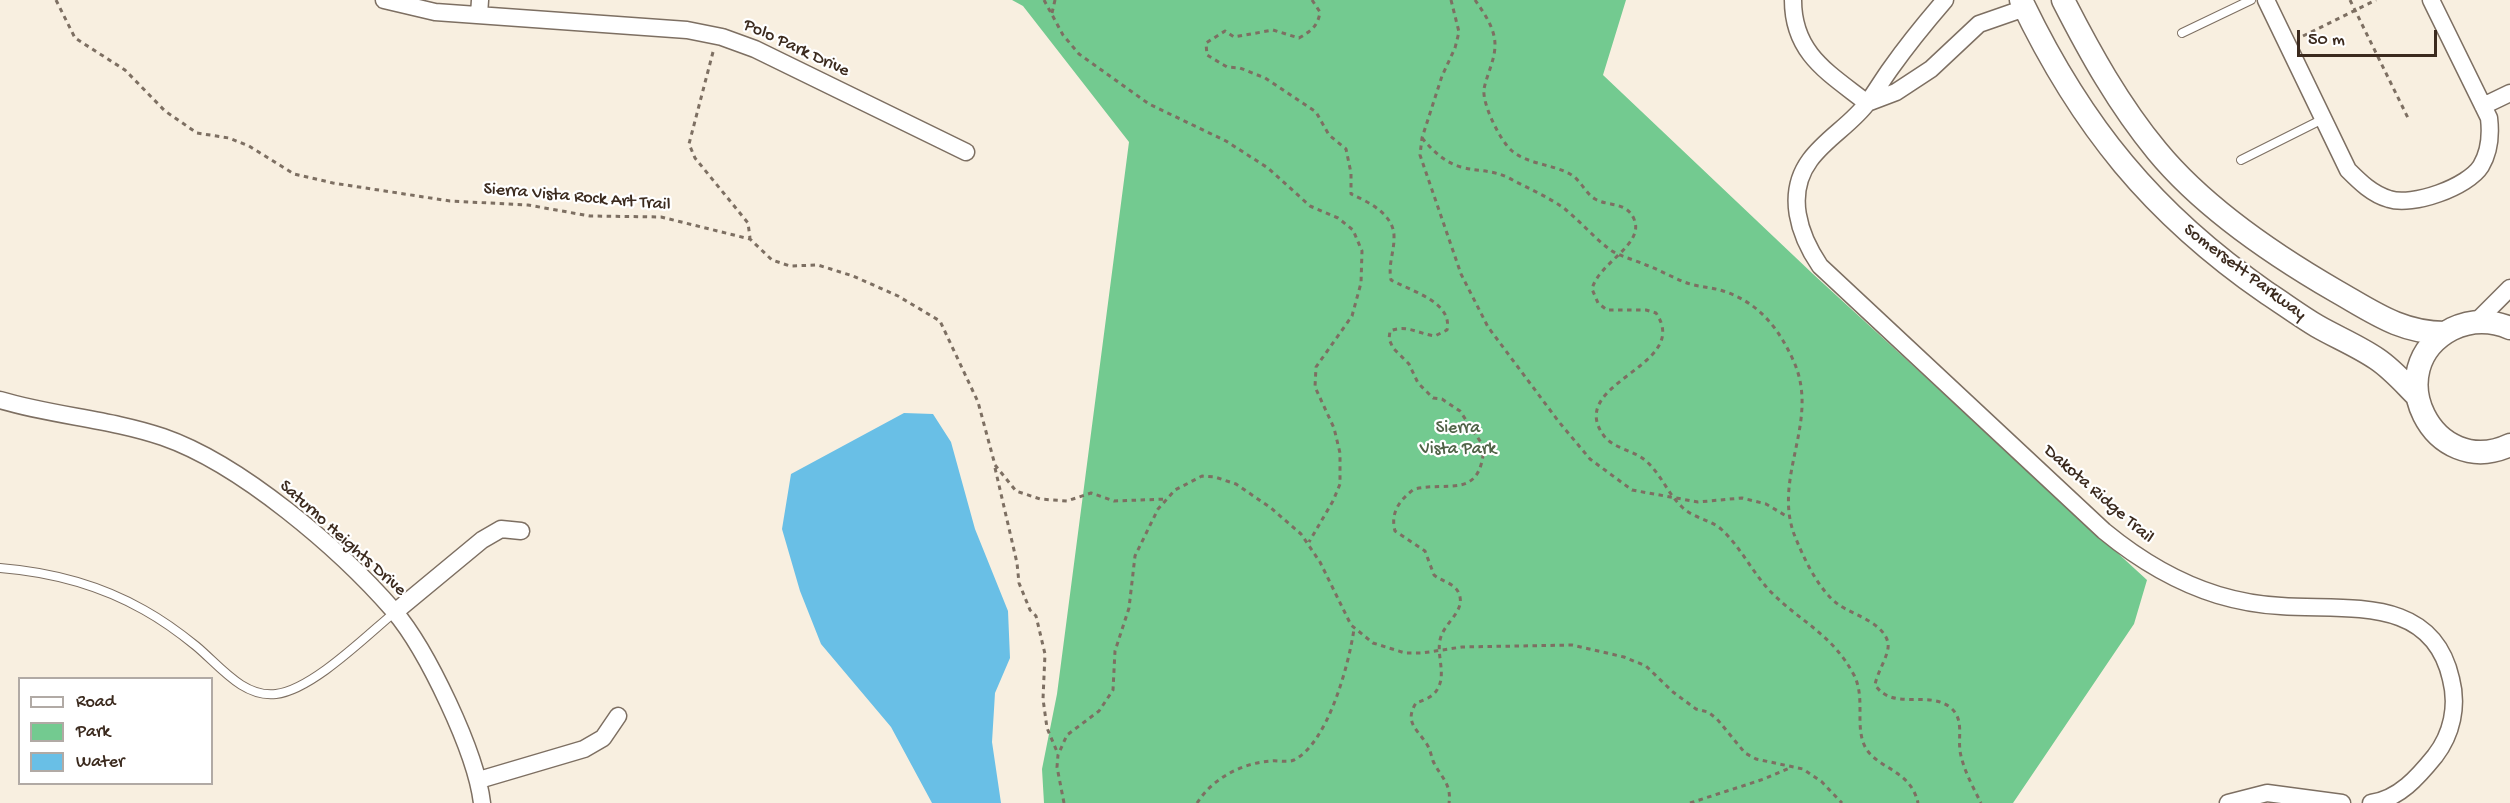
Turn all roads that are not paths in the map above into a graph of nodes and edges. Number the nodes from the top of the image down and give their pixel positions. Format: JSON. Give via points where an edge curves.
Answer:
{"nodes":[{"id":1,"x":384,"y":0,"type":"edge"},
{"id":2,"x":1792,"y":0,"type":"edge"},
{"id":3,"x":1945,"y":0,"type":"edge"},
{"id":4,"x":2063,"y":0,"type":"edge"},
{"id":5,"x":2251,"y":0,"type":"edge"},
{"id":6,"x":2266,"y":0,"type":"edge"},
{"id":7,"x":2431,"y":0,"type":"edge"},
{"id":8,"x":2023,"y":4,"type":"edge"},
{"id":9,"x":479,"y":8,"type":"edge"},
{"id":10,"x":2182,"y":33,"type":"dead end"},
{"id":11,"x":2510,"y":93,"type":"edge"},
{"id":12,"x":1867,"y":103,"type":"junction"},
{"id":13,"x":2483,"y":106,"type":"junction"},
{"id":14,"x":2323,"y":119,"type":"junction"},
{"id":15,"x":966,"y":152,"type":"dead end"},
{"id":16,"x":2241,"y":160,"type":"dead end"},
{"id":17,"x":2510,"y":288,"type":"edge"},
{"id":18,"x":2476,"y":322,"type":"junction"},
{"id":19,"x":2510,"y":328,"type":"edge"},
{"id":20,"x":2445,"y":333,"type":"junction"},
{"id":21,"x":2417,"y":396,"type":"junction"},
{"id":22,"x":0,"y":400,"type":"edge"},
{"id":23,"x":2510,"y":445,"type":"edge"},
{"id":24,"x":521,"y":531,"type":"dead end"},
{"id":25,"x":0,"y":568,"type":"edge"},
{"id":26,"x":395,"y":612,"type":"junction"},
{"id":27,"x":618,"y":716,"type":"dead end"},
{"id":28,"x":479,"y":780,"type":"junction"},
{"id":29,"x":482,"y":803,"type":"edge"},
{"id":30,"x":2228,"y":803,"type":"edge"},
{"id":31,"x":2342,"y":803,"type":"edge"},
{"id":32,"x":2373,"y":803,"type":"edge"}],
"edges":[{"from":1,"to":9,"type":"street","name":"Polo Park Drive","via":[[435,12]]},
{"from":2,"to":12,"type":"street","via":[[1794,26],[1806,51]]},
{"from":3,"to":12,"type":"street","name":"Dakota Ridge Trail"},
{"from":4,"to":20,"type":"main road","name":"Somersett Parkway","via":[[2122,104],[2158,152],[2198,192],[2304,272],[2388,321],[2420,333]]},
{"from":5,"to":10,"type":"lane"},
{"from":6,"to":14,"type":"street"},
{"from":7,"to":13,"type":"street"},
{"from":8,"to":12,"type":"street","name":"Dakota Ridge Trail","via":[[1979,24],[1931,69],[1896,92]]},
{"from":8,"to":21,"type":"main road","name":"Somersett Parkway","via":[[2047,51],[2107,144],[2166,212],[2212,253],[2266,292],[2377,359]]},
{"from":9,"to":15,"type":"street","name":"Polo Park Drive","via":[[722,37],[755,49]]},
{"from":11,"to":13,"type":"street"},
{"from":12,"to":32,"type":"street","name":"Dakota Ridge Trail","via":[[1809,161],[1800,182],[1799,226],[1820,266],[2104,531],[2146,562],[2193,586],[2243,601],[2389,612],[2416,626],[2438,647],[2454,689],[2454,713],[2448,735],[2412,783]]},
{"from":13,"to":14,"type":"street","via":[[2491,135],[2480,169],[2438,195],[2413,200],[2391,200],[2364,187],[2348,170]]},
{"from":14,"to":16,"type":"lane"},
{"from":17,"to":18,"type":"street"},
{"from":18,"to":19,"type":"main road"},
{"from":18,"to":20,"type":"main road"},
{"from":20,"to":21,"type":"main road","via":[[2431,345],[2422,361]]},
{"from":21,"to":23,"type":"main road","via":[[2424,417],[2437,435],[2456,447],[2478,452]]},
{"from":22,"to":26,"type":"street","name":"Saturno Heights Drive","via":[[128,427],[204,456],[288,512]]},
{"from":24,"to":26,"type":"street","via":[[501,529],[482,540]]},
{"from":25,"to":26,"type":"lane","via":[[57,576],[116,596],[176,630],[238,683],[263,694],[305,685]]},
{"from":26,"to":28,"type":"street","name":"Saturno Heights Drive","via":[[440,687]]},
{"from":27,"to":28,"type":"street","via":[[603,738],[584,749]]},
{"from":28,"to":29,"type":"street","name":"Saturno Heights Drive"},
{"from":30,"to":31,"type":"street","via":[[2267,793]]}]}
